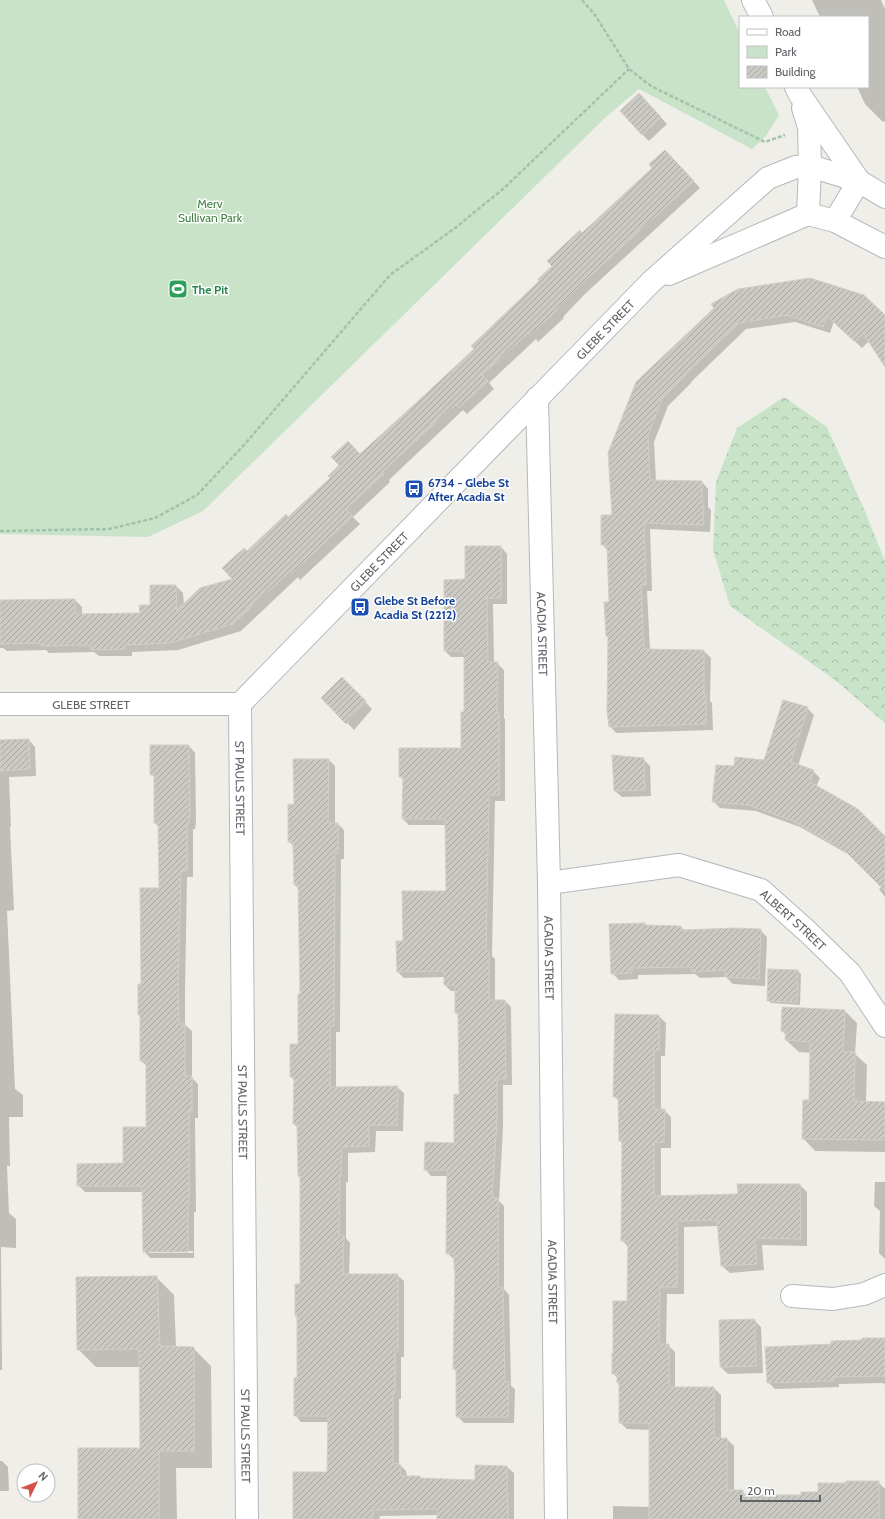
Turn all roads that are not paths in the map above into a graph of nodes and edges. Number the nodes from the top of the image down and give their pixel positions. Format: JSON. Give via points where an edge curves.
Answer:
{"nodes":[{"id":1,"x":753,"y":0,"type":"edge"},
{"id":2,"x":761,"y":16,"type":"edge"},
{"id":3,"x":798,"y":91,"type":"edge"},
{"id":4,"x":810,"y":166,"type":"junction"},
{"id":5,"x":859,"y":181,"type":"junction"},
{"id":6,"x":885,"y":197,"type":"edge"},
{"id":7,"x":808,"y":214,"type":"junction"},
{"id":8,"x":835,"y":221,"type":"junction"},
{"id":9,"x":885,"y":247,"type":"edge"},
{"id":10,"x":652,"y":281,"type":"junction"},
{"id":11,"x":537,"y":398,"type":"junction"},
{"id":12,"x":0,"y":704,"type":"edge"},
{"id":13,"x":240,"y":704,"type":"junction"},
{"id":14,"x":549,"y":883,"type":"junction"},
{"id":15,"x":885,"y":1026,"type":"edge"},
{"id":16,"x":885,"y":1285,"type":"edge"},
{"id":17,"x":792,"y":1296,"type":"dead end"},
{"id":18,"x":247,"y":1519,"type":"edge"},
{"id":19,"x":556,"y":1519,"type":"edge"}],
"edges":[{"from":1,"to":2,"type":"street"},
{"from":3,"to":4,"type":"street","via":[[809,127]]},
{"from":3,"to":5,"type":"street"},
{"from":4,"to":5,"type":"street","name":"GLEBE STREET"},
{"from":4,"to":7,"type":"street"},
{"from":4,"to":10,"type":"street","name":"GLEBE STREET","via":[[796,167],[768,178]]},
{"from":5,"to":6,"type":"street","name":"GLEBE STREET"},
{"from":5,"to":8,"type":"street"},
{"from":7,"to":8,"type":"street"},
{"from":7,"to":10,"type":"street","name":"GLEBE STREET"},
{"from":8,"to":9,"type":"street"},
{"from":10,"to":11,"type":"street","name":"GLEBE STREET"},
{"from":11,"to":13,"type":"street","name":"GLEBE STREET"},
{"from":11,"to":14,"type":"street","name":"ACADIA STREET"},
{"from":12,"to":13,"type":"street","name":"GLEBE STREET"},
{"from":13,"to":18,"type":"street","name":"ST PAULS STREET"},
{"from":14,"to":15,"type":"street","name":"ALBERT STREET","via":[[679,865],[761,890],[850,973]]},
{"from":14,"to":19,"type":"street","name":"ACADIA STREET"},
{"from":16,"to":17,"type":"street","via":[[864,1294],[833,1299]]}]}
